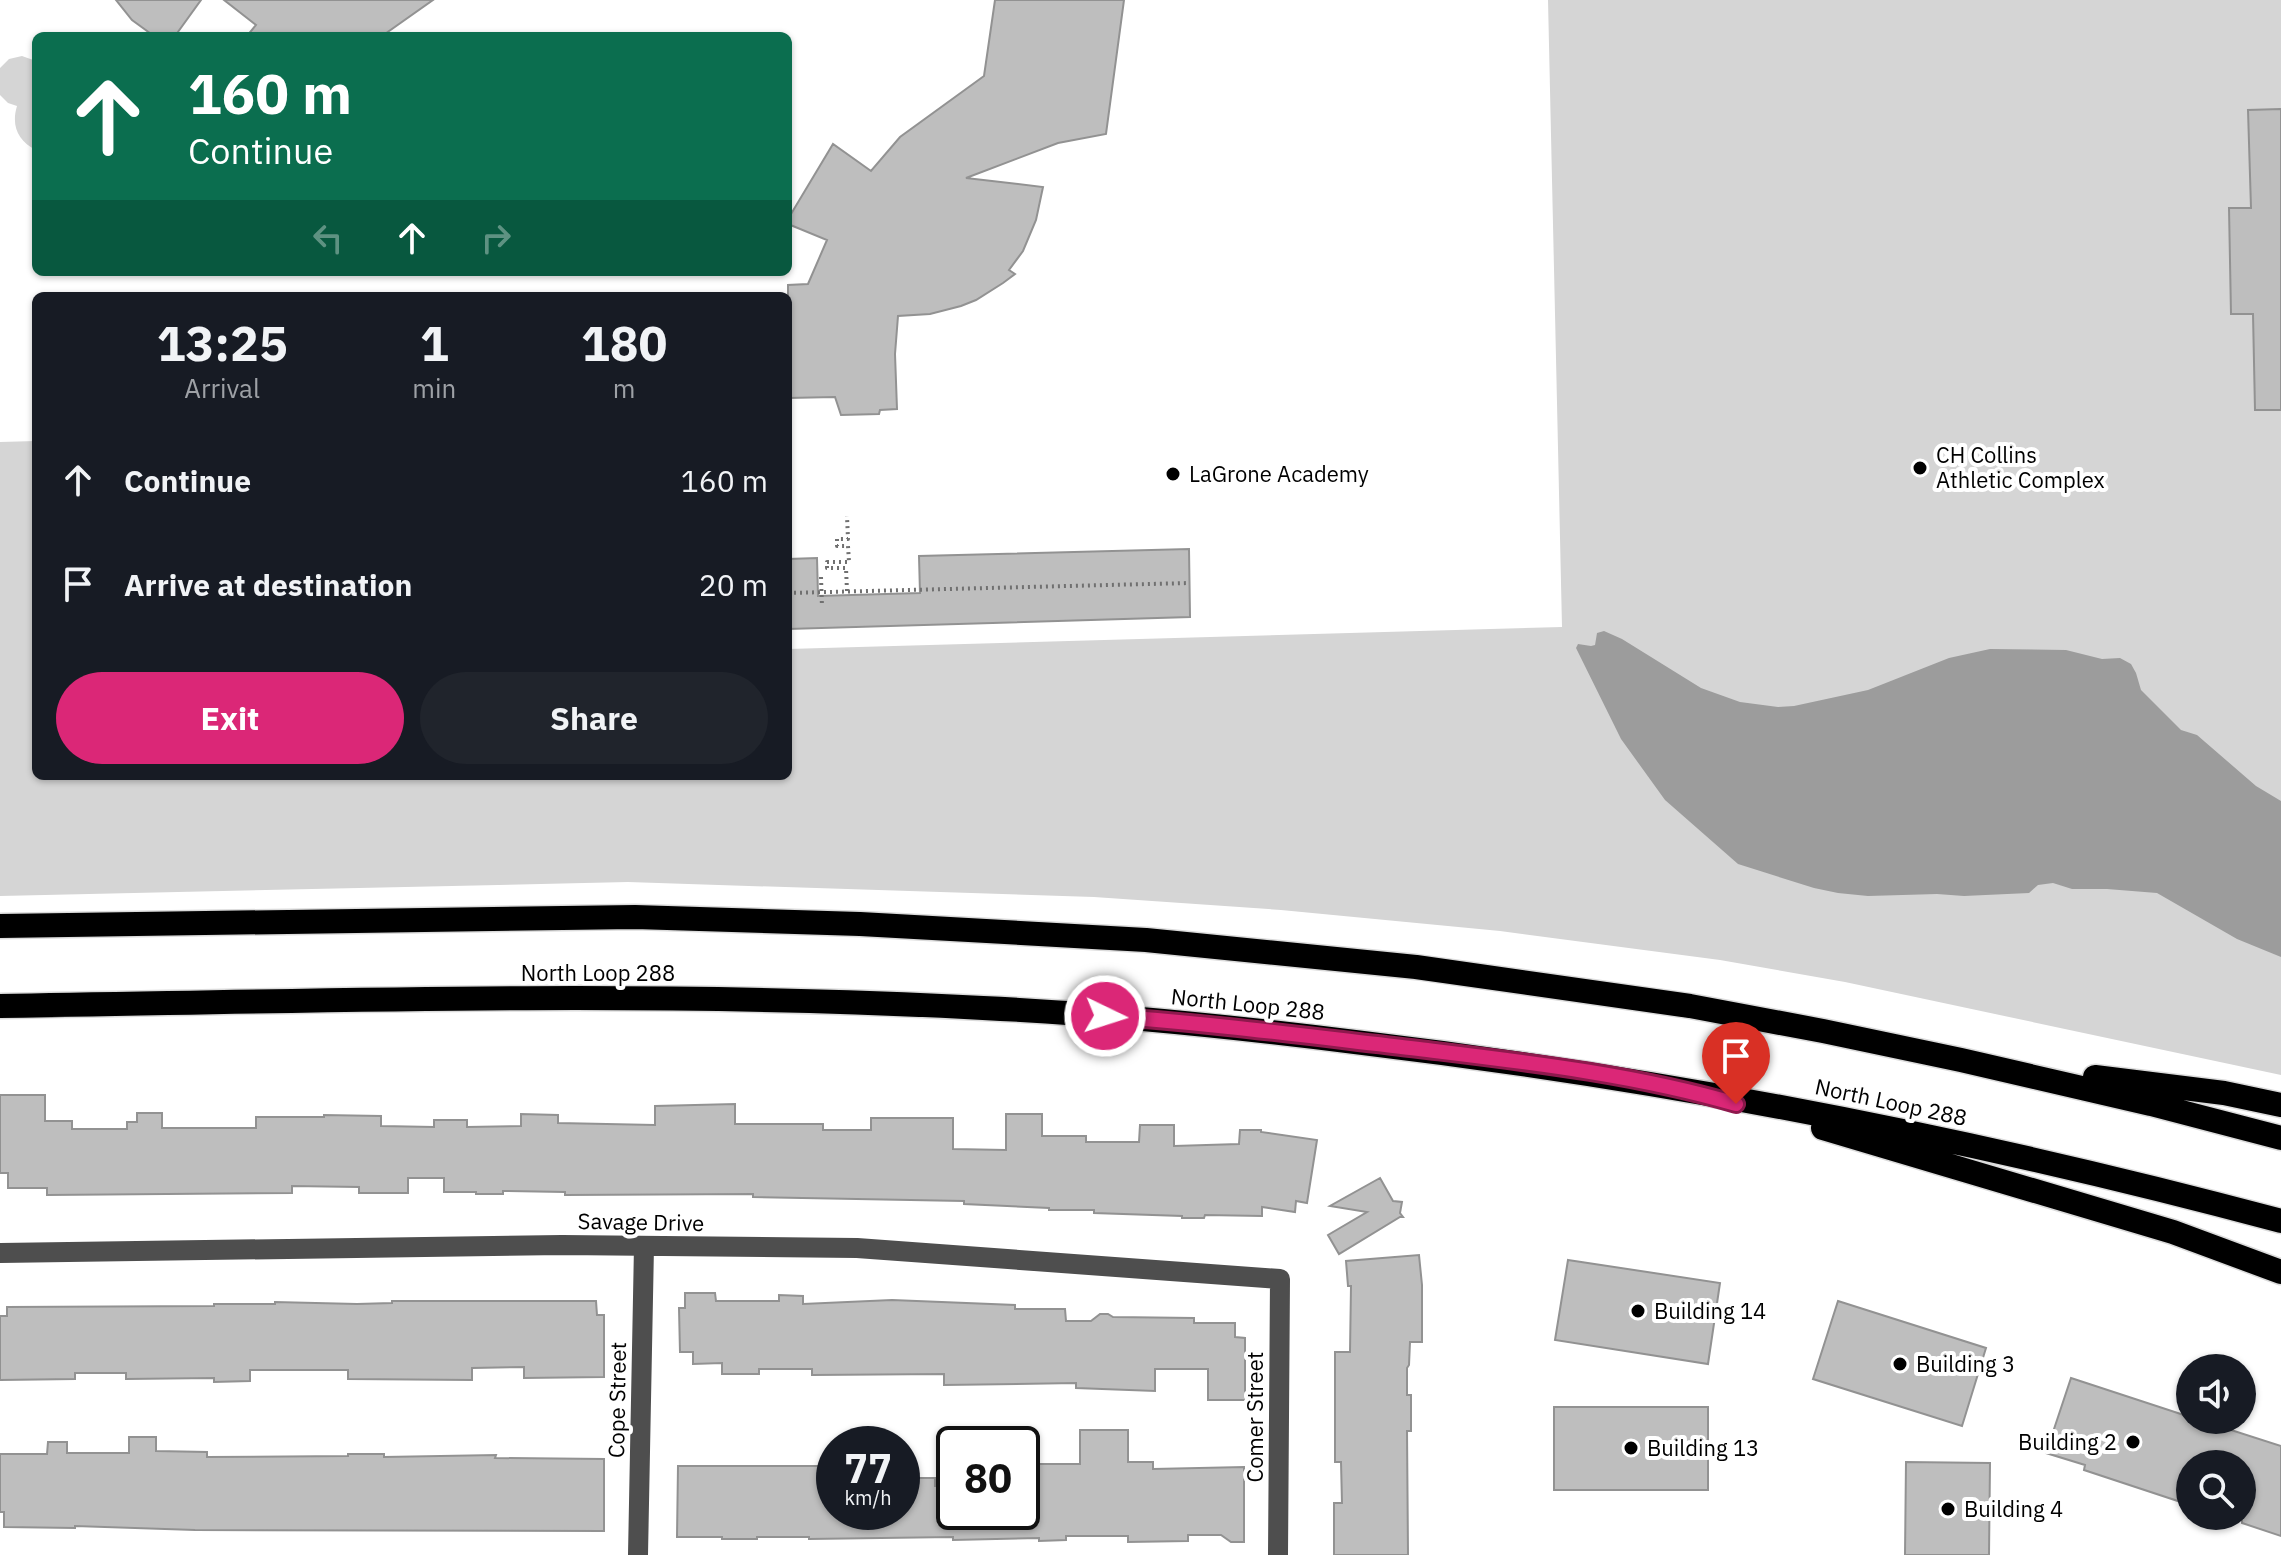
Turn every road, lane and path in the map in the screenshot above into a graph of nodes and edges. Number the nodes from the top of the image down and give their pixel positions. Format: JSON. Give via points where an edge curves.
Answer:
{"nodes":[{"id":1,"x":847,"y":516,"type":"dead end"},
{"id":2,"x":821,"y":577,"type":"dead end"},
{"id":3,"x":1189,"y":583,"type":"dead end"},
{"id":4,"x":847,"y":591,"type":"junction"},
{"id":5,"x":822,"y":592,"type":"junction"},
{"id":6,"x":792,"y":593,"type":"edge"},
{"id":7,"x":822,"y":607,"type":"dead end"},
{"id":8,"x":0,"y":926,"type":"edge"},
{"id":9,"x":0,"y":1006,"type":"edge"},
{"id":10,"x":1961,"y":1060,"type":"junction"},
{"id":11,"x":1682,"y":1088,"type":"junction"},
{"id":12,"x":2281,"y":1105,"type":"edge"},
{"id":13,"x":2281,"y":1138,"type":"edge"},
{"id":14,"x":2281,"y":1221,"type":"edge"},
{"id":15,"x":644,"y":1246,"type":"junction"},
{"id":16,"x":0,"y":1253,"type":"edge"},
{"id":17,"x":2281,"y":1272,"type":"edge"},
{"id":18,"x":1280,"y":1279,"type":"joint"},
{"id":19,"x":638,"y":1555,"type":"edge"},
{"id":20,"x":1278,"y":1555,"type":"edge"}],
"edges":[{"from":1,"to":4,"type":"path","via":[[848,539],[837,539],[837,546],[848,546],[849,562],[827,562],[827,568],[846,568]]},
{"from":2,"to":5,"type":"path"},
{"from":3,"to":4,"type":"path"},
{"from":4,"to":5,"type":"path"},
{"from":5,"to":6,"type":"path"},
{"from":5,"to":7,"type":"path"},
{"from":8,"to":10,"type":"highway","via":[[635,917],[1146,940],[1566,987]]},
{"from":9,"to":11,"type":"highway","name":"North Loop 288","via":[[671,998],[985,1008],[1286,1033]]},
{"from":10,"to":12,"type":"highway"},
{"from":10,"to":13,"type":"highway"},
{"from":11,"to":14,"type":"highway","name":"North Loop 288","via":[[2011,1153]]},
{"from":11,"to":17,"type":"highway","via":[[2173,1232]]},
{"from":15,"to":16,"type":"street","name":"Savage Drive"},
{"from":15,"to":18,"type":"street","name":"Savage Drive","via":[[857,1248]]},
{"from":15,"to":19,"type":"street","name":"Cope Street"},
{"from":18,"to":20,"type":"street","name":"Comer Street"}]}
